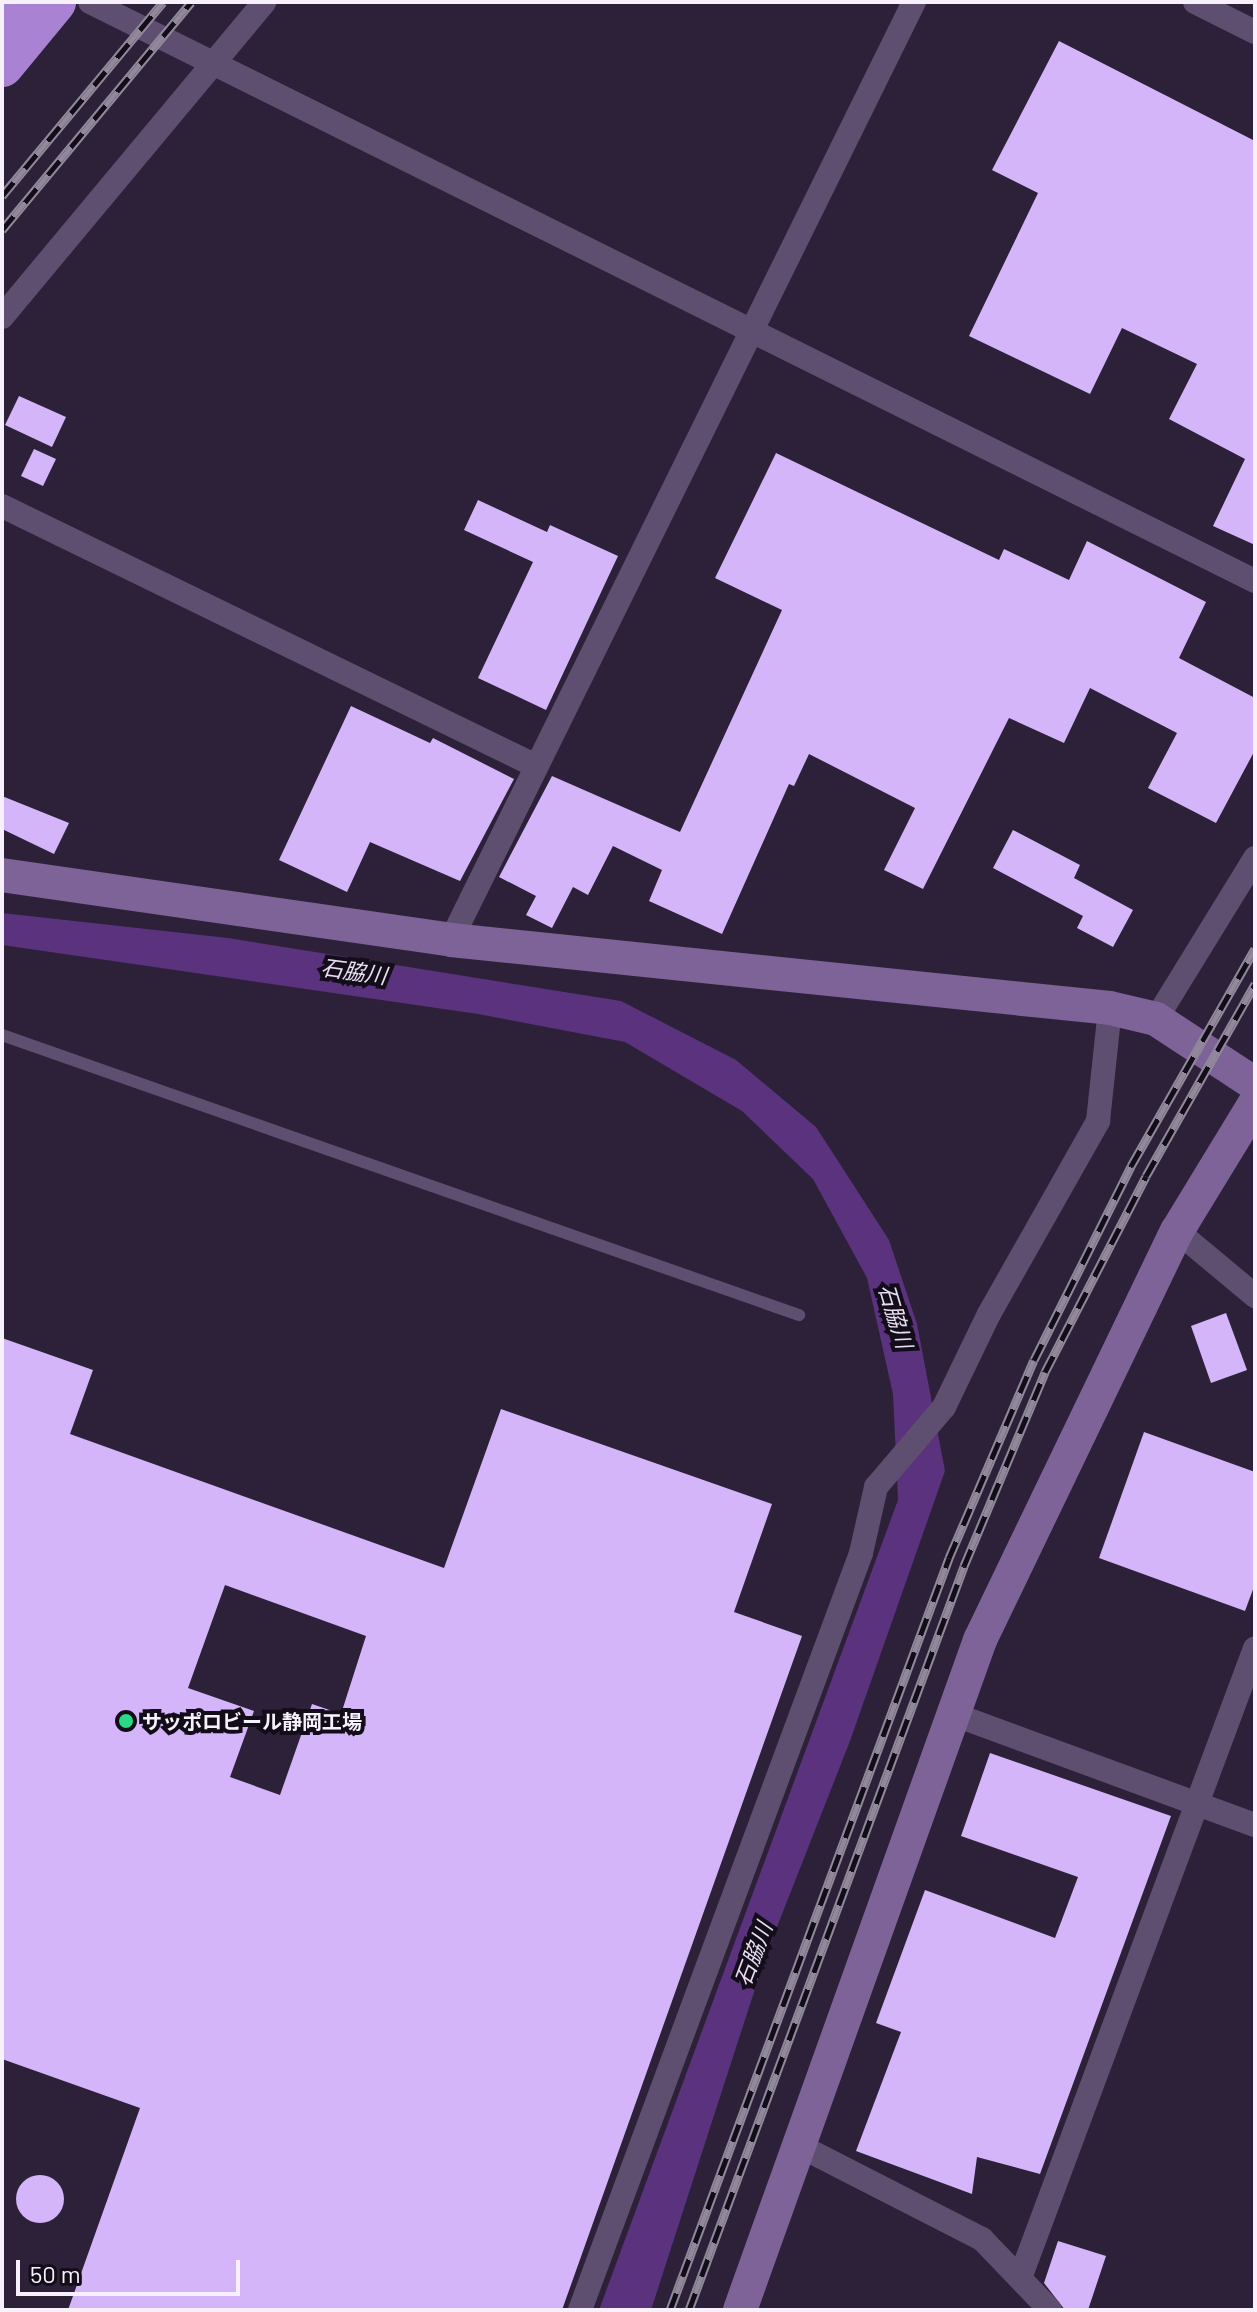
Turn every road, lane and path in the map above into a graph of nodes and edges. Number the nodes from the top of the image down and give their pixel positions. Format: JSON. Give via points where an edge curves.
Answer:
{"nodes":[{"id":1,"x":8,"y":2,"type":"edge"},
{"id":2,"x":54,"y":2,"type":"edge"},
{"id":3,"x":90,"y":2,"type":"edge"},
{"id":4,"x":264,"y":2,"type":"edge"},
{"id":5,"x":914,"y":2,"type":"edge"},
{"id":6,"x":1195,"y":2,"type":"edge"},
{"id":7,"x":2,"y":10,"type":"edge"},
{"id":8,"x":1255,"y":32,"type":"edge"},
{"id":9,"x":213,"y":64,"type":"junction"},
{"id":10,"x":2,"y":65,"type":"edge"},
{"id":11,"x":2,"y":317,"type":"edge"},
{"id":12,"x":751,"y":329,"type":"junction"},
{"id":13,"x":2,"y":506,"type":"edge"},
{"id":14,"x":1255,"y":581,"type":"edge"},
{"id":15,"x":534,"y":765,"type":"junction"},
{"id":16,"x":1255,"y":858,"type":"edge"},
{"id":17,"x":2,"y":875,"type":"edge"},
{"id":18,"x":451,"y":940,"type":"junction"},
{"id":19,"x":1110,"y":1008,"type":"junction"},
{"id":20,"x":1156,"y":1019,"type":"junction"},
{"id":21,"x":2,"y":1035,"type":"edge"},
{"id":22,"x":1255,"y":1084,"type":"edge"},
{"id":23,"x":1255,"y":1103,"type":"edge"},
{"id":24,"x":1177,"y":1231,"type":"junction"},
{"id":25,"x":1255,"y":1296,"type":"edge"},
{"id":26,"x":799,"y":1315,"type":"dead end"},
{"id":27,"x":1254,"y":1653,"type":"edge"},
{"id":28,"x":953,"y":1714,"type":"junction"},
{"id":29,"x":1197,"y":1804,"type":"junction"},
{"id":30,"x":1255,"y":1825,"type":"edge"},
{"id":31,"x":798,"y":2145,"type":"junction"},
{"id":32,"x":1020,"y":2278,"type":"junction"},
{"id":33,"x":580,"y":2310,"type":"edge"},
{"id":34,"x":740,"y":2310,"type":"edge"},
{"id":35,"x":1050,"y":2310,"type":"edge"}],
"edges":[{"from":1,"to":7,"type":"highway"},
{"from":2,"to":10,"type":"highway"},
{"from":3,"to":9,"type":"street"},
{"from":4,"to":9,"type":"street"},
{"from":5,"to":12,"type":"street"},
{"from":6,"to":8,"type":"street"},
{"from":9,"to":11,"type":"street"},
{"from":9,"to":12,"type":"street"},
{"from":12,"to":14,"type":"street"},
{"from":12,"to":15,"type":"street"},
{"from":13,"to":15,"type":"street"},
{"from":15,"to":18,"type":"street"},
{"from":16,"to":20,"type":"street"},
{"from":17,"to":18,"type":"street"},
{"from":18,"to":19,"type":"street"},
{"from":19,"to":20,"type":"street"},
{"from":19,"to":33,"type":"street","via":[[1098,1121],[989,1314],[944,1407],[876,1487],[861,1553]]},
{"from":20,"to":22,"type":"street"},
{"from":21,"to":26,"type":"lane"},
{"from":23,"to":24,"type":"street"},
{"from":24,"to":25,"type":"street"},
{"from":24,"to":28,"type":"street","via":[[980,1640]]},
{"from":27,"to":29,"type":"street"},
{"from":28,"to":29,"type":"street"},
{"from":28,"to":31,"type":"street"},
{"from":29,"to":30,"type":"street"},
{"from":29,"to":32,"type":"street"},
{"from":31,"to":32,"type":"street","via":[[982,2239]]},
{"from":31,"to":34,"type":"street"},
{"from":32,"to":35,"type":"street"}]}
